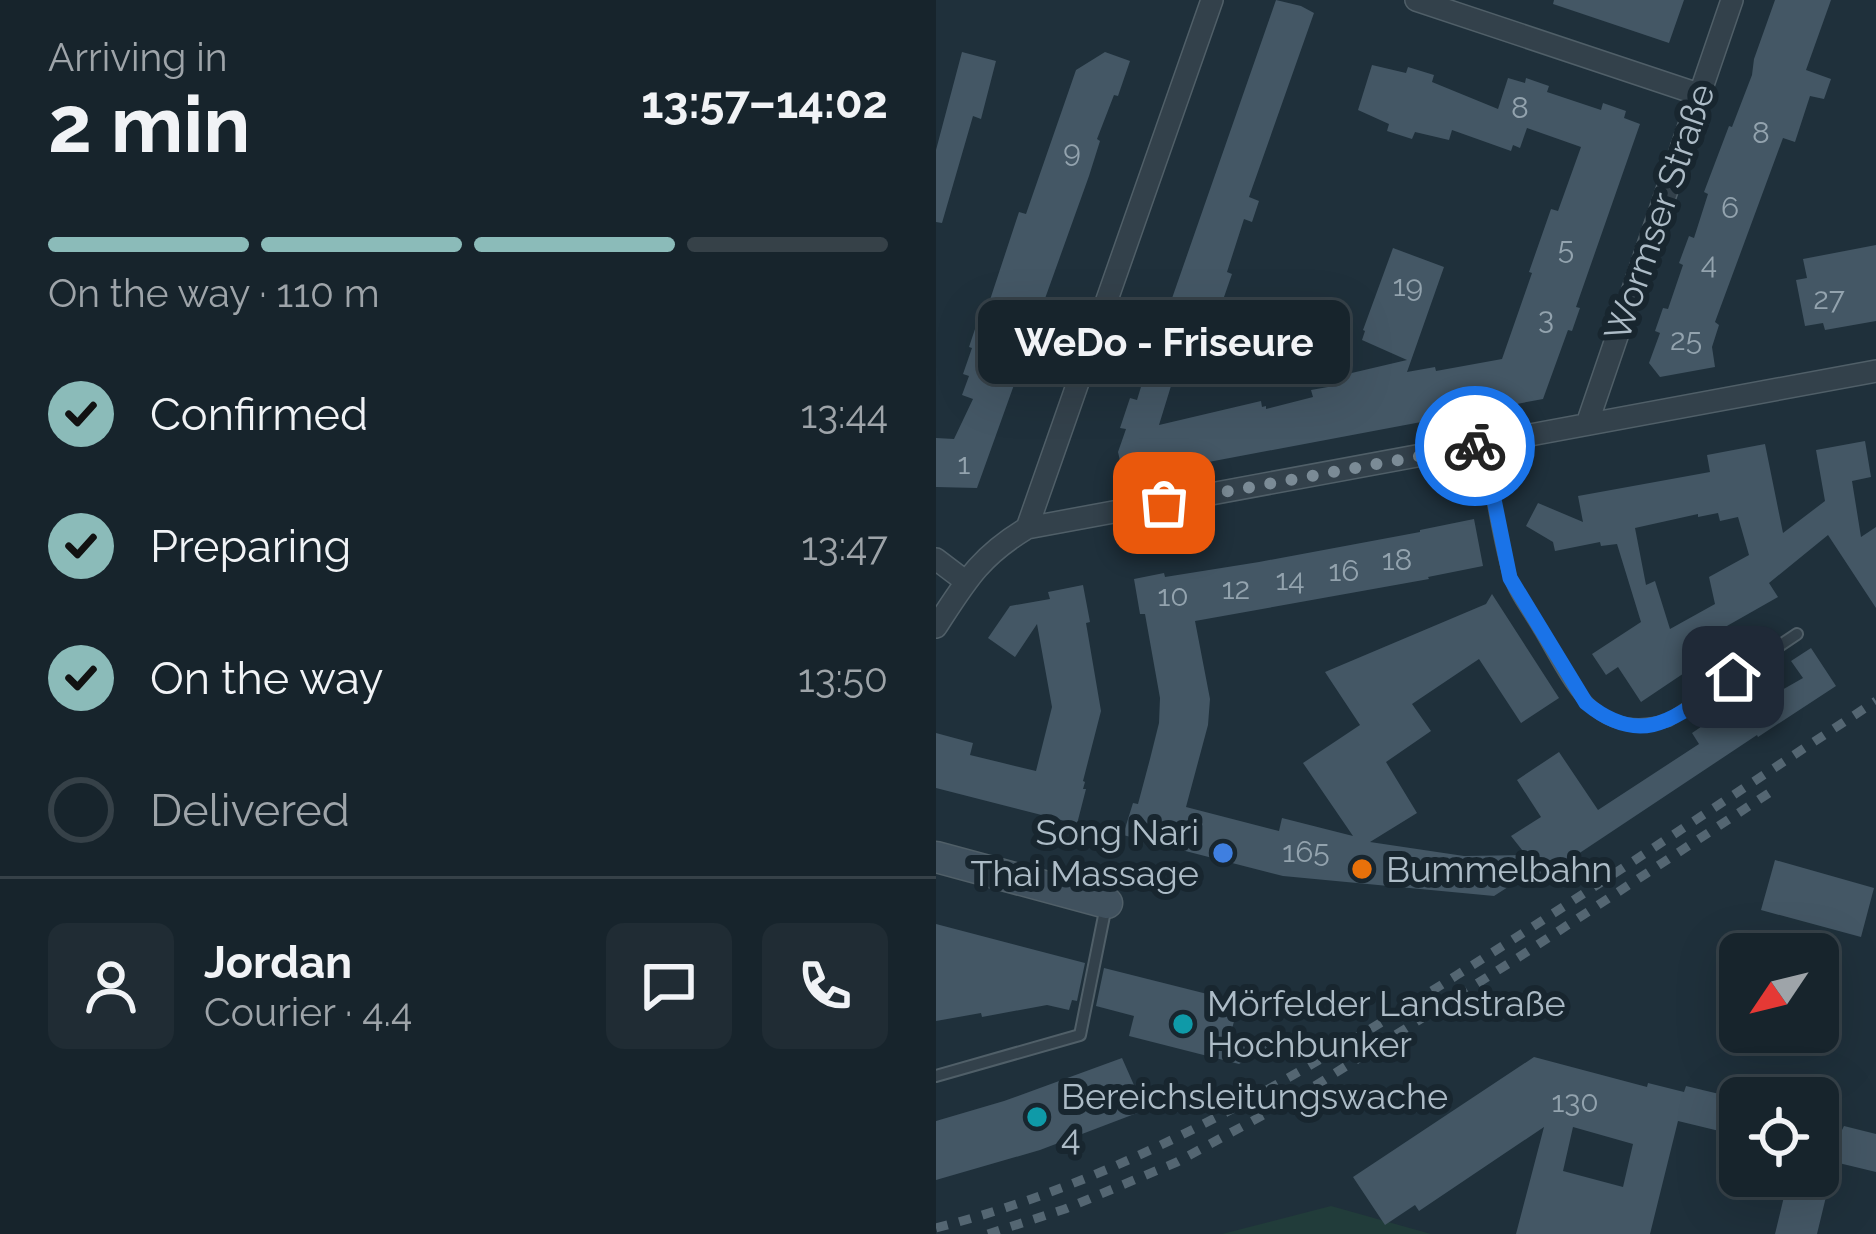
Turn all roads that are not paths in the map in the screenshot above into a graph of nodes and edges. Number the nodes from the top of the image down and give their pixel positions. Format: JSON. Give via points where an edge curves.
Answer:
{"nodes":[{"id":1,"x":1212,"y":0,"type":"edge"},
{"id":2,"x":1416,"y":0,"type":"edge"},
{"id":3,"x":1732,"y":0,"type":"edge"},
{"id":4,"x":1698,"y":94,"type":"junction"},
{"id":5,"x":1876,"y":371,"type":"edge"},
{"id":6,"x":1587,"y":424,"type":"junction"},
{"id":7,"x":1483,"y":445,"type":"junction"},
{"id":8,"x":1027,"y":528,"type":"junction"},
{"id":9,"x":936,"y":559,"type":"edge"},
{"id":10,"x":965,"y":581,"type":"junction"},
{"id":11,"x":936,"y":627,"type":"edge"},
{"id":12,"x":1797,"y":634,"type":"dead end"},
{"id":13,"x":936,"y":857,"type":"edge"},
{"id":14,"x":1107,"y":903,"type":"joint"},
{"id":15,"x":936,"y":1076,"type":"edge"}],
"edges":[{"from":1,"to":8,"type":"street"},
{"from":2,"to":4,"type":"street"},
{"from":3,"to":4,"type":"street","name":"Wormser Straße"},
{"from":4,"to":6,"type":"street","name":"Wormser Straße"},
{"from":5,"to":6,"type":"street"},
{"from":6,"to":7,"type":"street"},
{"from":7,"to":8,"type":"street"},
{"from":7,"to":12,"type":"lane","via":[[1510,578],[1573,686],[1603,717],[1636,726],[1670,720]]},
{"from":8,"to":10,"type":"street"},
{"from":9,"to":10,"type":"street"},
{"from":10,"to":11,"type":"street"},
{"from":13,"to":14,"type":"main road"},
{"from":14,"to":15,"type":"lane","via":[[1080,1035]]}]}
